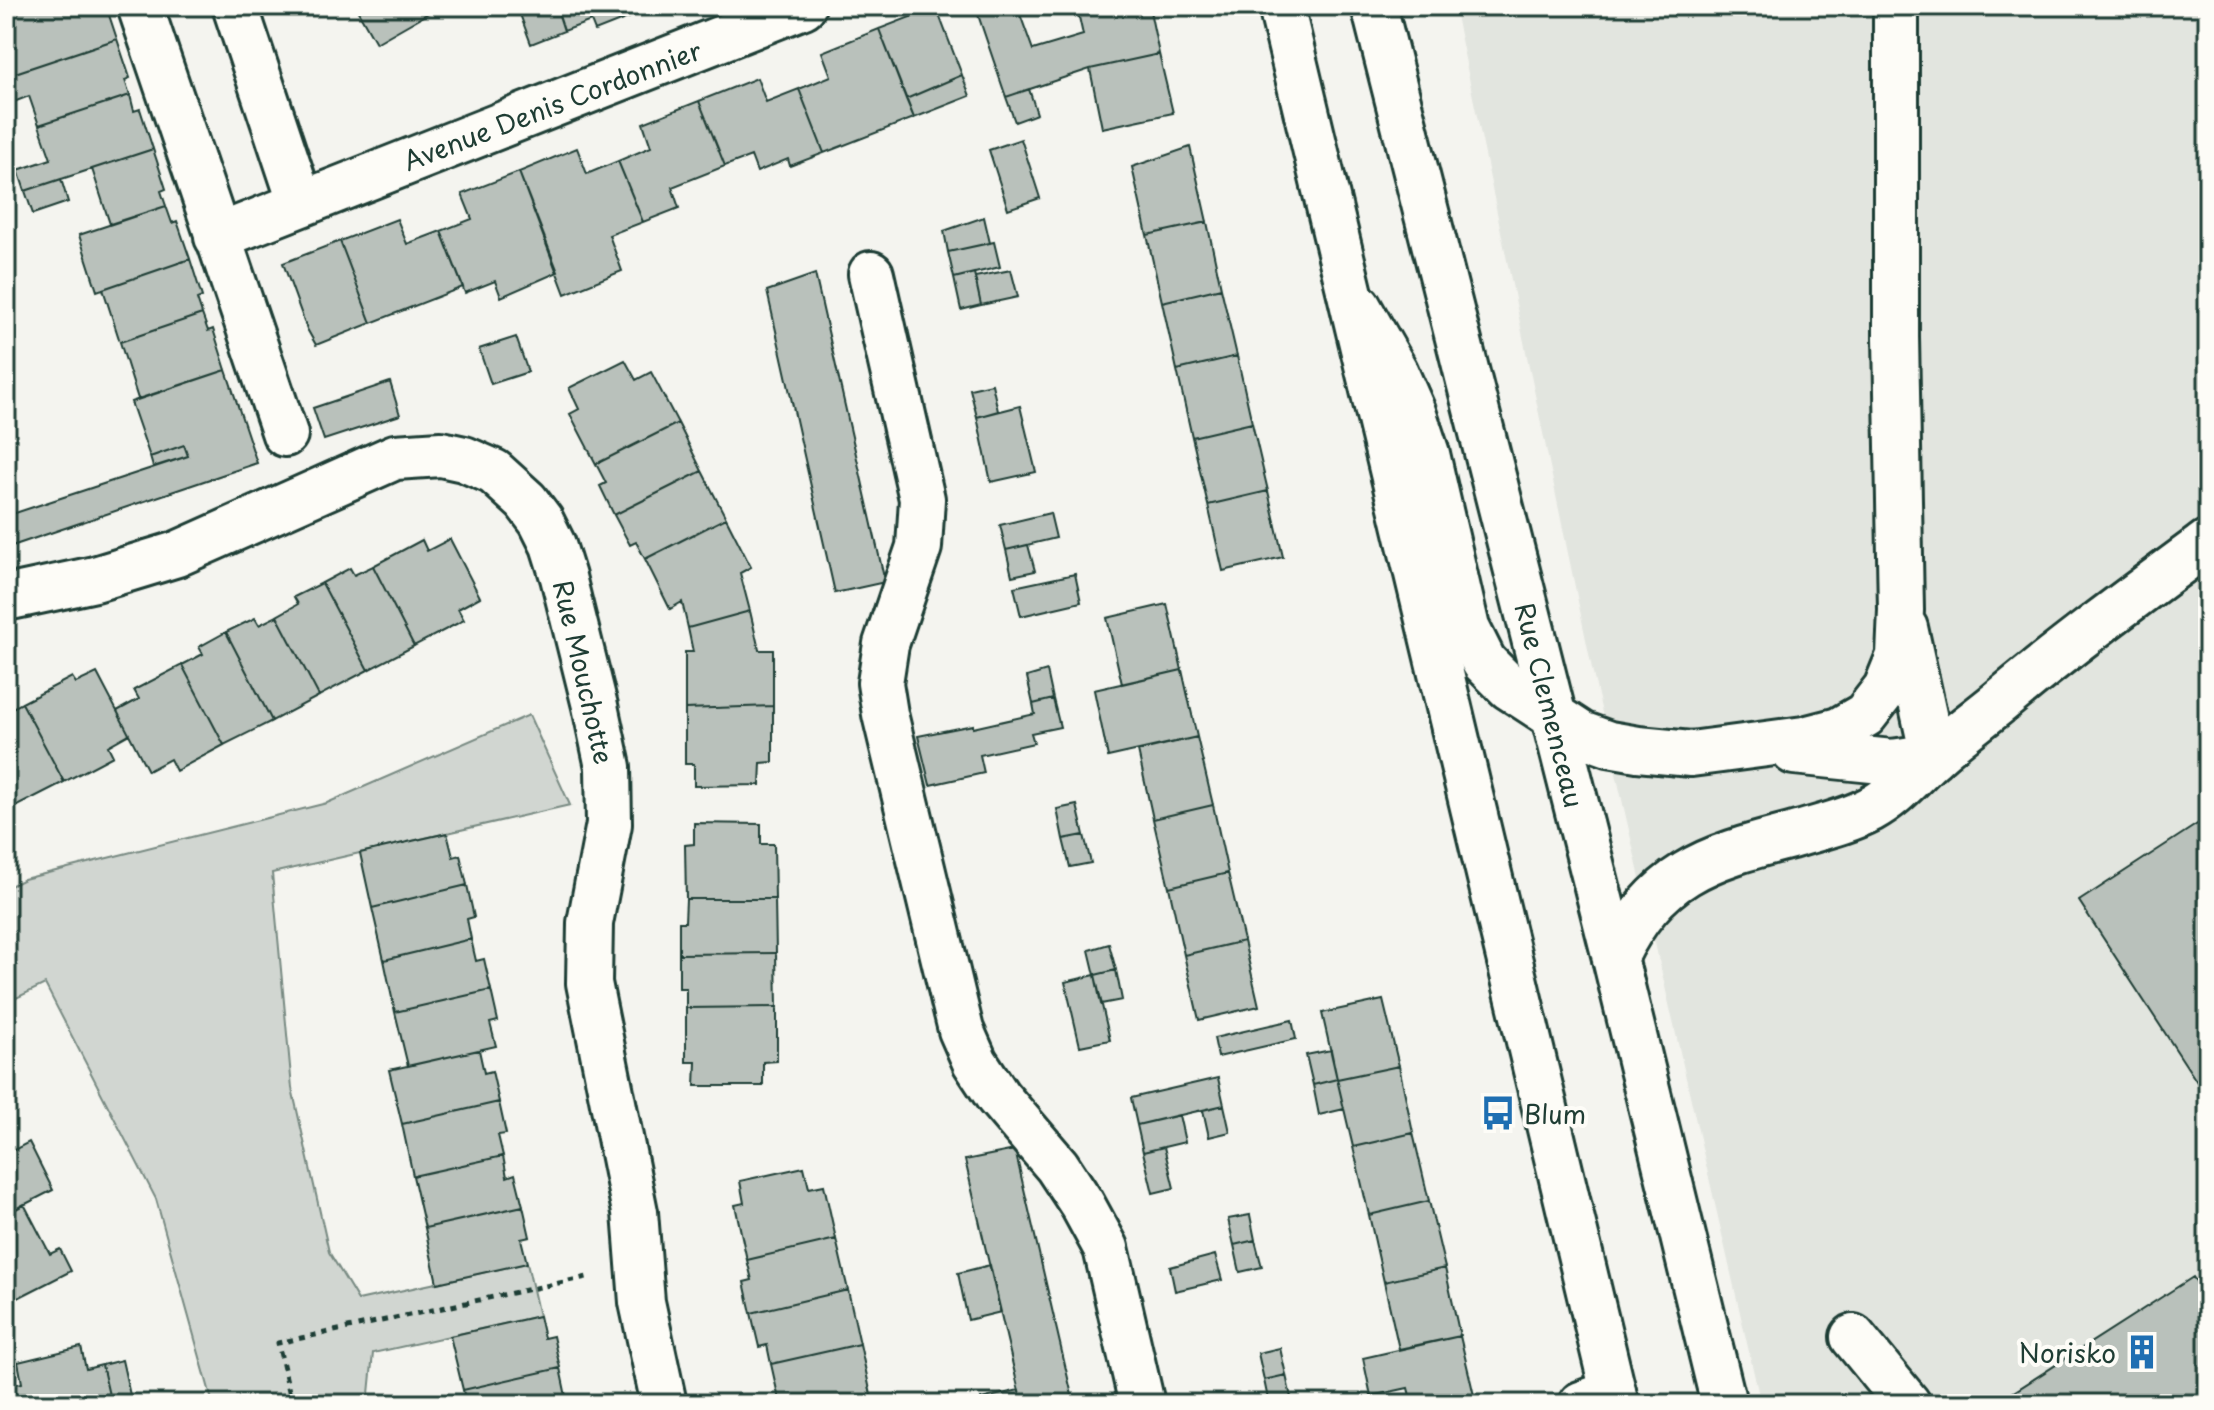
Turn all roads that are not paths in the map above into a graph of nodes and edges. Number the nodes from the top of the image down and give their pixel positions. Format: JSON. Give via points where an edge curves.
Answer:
{"nodes":[{"id":1,"x":140,"y":6,"type":"edge"},
{"id":2,"x":235,"y":6,"type":"edge"},
{"id":3,"x":803,"y":6,"type":"edge"},
{"id":4,"x":1281,"y":6,"type":"edge"},
{"id":5,"x":1374,"y":6,"type":"edge"},
{"id":6,"x":1896,"y":6,"type":"edge"},
{"id":7,"x":301,"y":204,"type":"junction"},
{"id":8,"x":217,"y":237,"type":"junction"},
{"id":9,"x":871,"y":274,"type":"dead end"},
{"id":10,"x":1350,"y":292,"type":"junction"},
{"id":11,"x":285,"y":434,"type":"dead end"},
{"id":12,"x":2208,"y":542,"type":"edge"},
{"id":13,"x":6,"y":598,"type":"edge"},
{"id":14,"x":1901,"y":610,"type":"junction"},
{"id":15,"x":1553,"y":718,"type":"junction"},
{"id":16,"x":1747,"y":747,"type":"junction"},
{"id":17,"x":1933,"y":756,"type":"junction"},
{"id":18,"x":1615,"y":958,"type":"junction"},
{"id":19,"x":1853,"y":1337,"type":"dead end"},
{"id":20,"x":1603,"y":1400,"type":"edge"},
{"id":21,"x":664,"y":1404,"type":"edge"},
{"id":22,"x":1142,"y":1404,"type":"edge"},
{"id":23,"x":1724,"y":1404,"type":"edge"},
{"id":24,"x":1908,"y":1404,"type":"edge"}],
"edges":[{"from":1,"to":8,"type":"main road"},
{"from":2,"to":7,"type":"main road"},
{"from":3,"to":7,"type":"main road","name":"Avenue Denis Cordonnier"},
{"from":4,"to":10,"type":"main road"},
{"from":5,"to":15,"type":"main road","name":"Rue Clemenceau"},
{"from":6,"to":14,"type":"main road"},
{"from":7,"to":8,"type":"main road","name":"Avenue Denis Cordonnier"},
{"from":8,"to":11,"type":"main road"},
{"from":9,"to":22,"type":"main road","via":[[922,499],[919,547],[886,644],[880,683],[892,744],[961,1030],[998,1097],[1057,1166],[1106,1248]]},
{"from":10,"to":15,"type":"main road","via":[[1413,412],[1474,645],[1509,687]]},
{"from":10,"to":20,"type":"main road"},
{"from":12,"to":17,"type":"main road","via":[[2080,636]]},
{"from":13,"to":21,"type":"main road","name":"Rue Mouchotte","via":[[177,554],[395,457],[441,454],[464,459],[494,472],[526,501],[547,533],[563,577],[608,767],[609,824],[590,923],[589,983],[635,1212],[647,1330]]},
{"from":14,"to":16,"type":"main road","via":[[1899,656],[1886,688],[1865,715],[1839,730]]},
{"from":14,"to":17,"type":"main road"},
{"from":15,"to":16,"type":"main road","via":[[1581,734],[1638,749],[1691,754]]},
{"from":15,"to":18,"type":"main road","name":"Rue Clemenceau"},
{"from":16,"to":17,"type":"main road","via":[[1892,762]]},
{"from":17,"to":18,"type":"main road","via":[[1893,795],[1870,809],[1697,867],[1661,890],[1631,926]]},
{"from":18,"to":23,"type":"main road","name":"Rue Clemenceau"},
{"from":19,"to":24,"type":"main road"}]}
